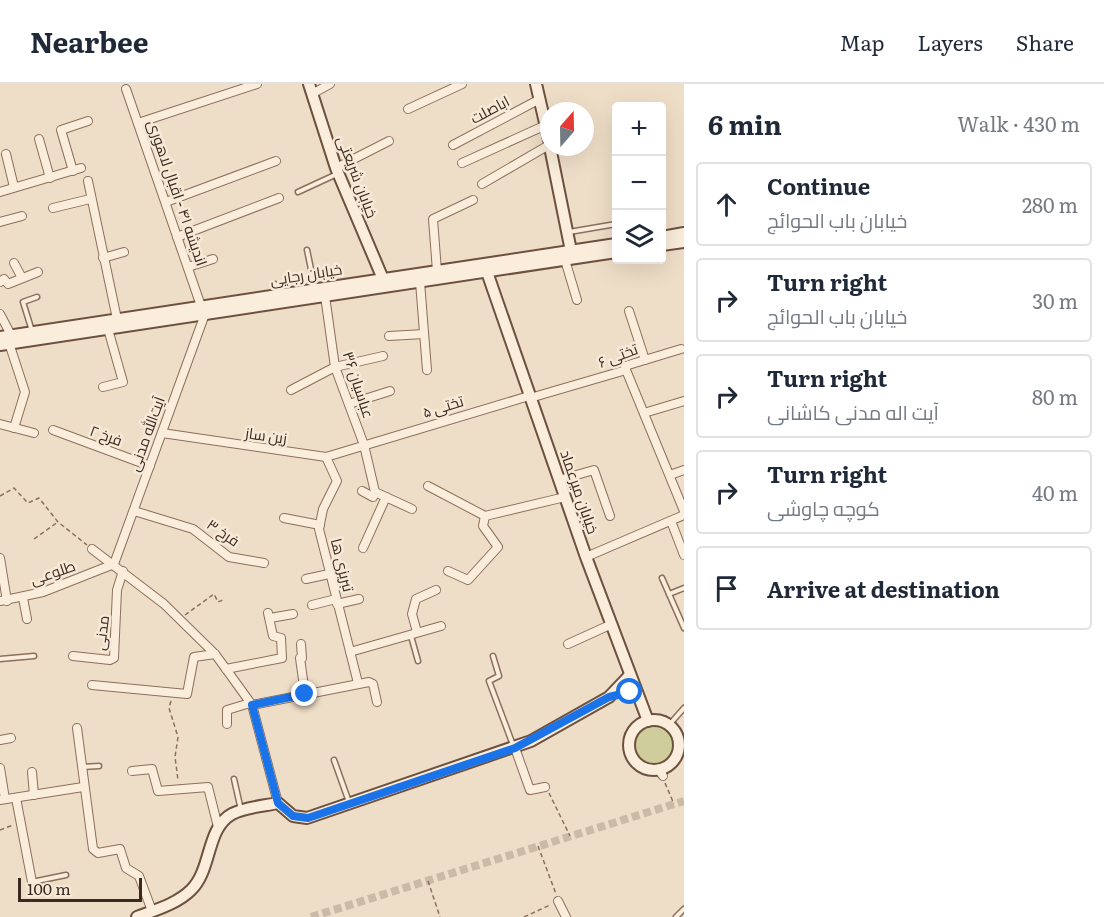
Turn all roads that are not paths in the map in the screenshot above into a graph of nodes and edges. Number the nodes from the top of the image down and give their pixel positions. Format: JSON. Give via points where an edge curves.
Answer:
{"nodes":[{"id":1,"x":257,"y":84,"type":"edge"},
{"id":2,"x":330,"y":84,"type":"edge"},
{"id":3,"x":462,"y":84,"type":"edge"},
{"id":4,"x":536,"y":84,"type":"edge"},
{"id":5,"x":123,"y":86,"type":"edge"},
{"id":6,"x":311,"y":89,"type":"edge"},
{"id":7,"x":540,"y":99,"type":"junction"},
{"id":8,"x":541,"y":102,"type":"edge"},
{"id":9,"x":408,"y":109,"type":"dead end"},
{"id":10,"x":88,"y":121,"type":"dead end"},
{"id":11,"x":138,"y":123,"type":"junction"},
{"id":12,"x":540,"y":128,"type":"edge"},
{"id":13,"x":39,"y":139,"type":"dead end"},
{"id":14,"x":389,"y":141,"type":"dead end"},
{"id":15,"x":453,"y":146,"type":"dead end"},
{"id":16,"x":540,"y":152,"type":"edge"},
{"id":17,"x":6,"y":154,"type":"dead end"},
{"id":18,"x":552,"y":156,"type":"edge"},
{"id":19,"x":276,"y":161,"type":"dead end"},
{"id":20,"x":462,"y":163,"type":"dead end"},
{"id":21,"x":337,"y":171,"type":"junction"},
{"id":22,"x":50,"y":177,"type":"junction"},
{"id":23,"x":88,"y":181,"type":"dead end"},
{"id":24,"x":482,"y":184,"type":"dead end"},
{"id":25,"x":14,"y":187,"type":"junction"},
{"id":26,"x":0,"y":192,"type":"edge"},
{"id":27,"x":298,"y":192,"type":"dead end"},
{"id":28,"x":279,"y":198,"type":"dead end"},
{"id":29,"x":90,"y":199,"type":"junction"},
{"id":30,"x":473,"y":200,"type":"dead end"},
{"id":31,"x":165,"y":202,"type":"junction"},
{"id":32,"x":53,"y":208,"type":"dead end"},
{"id":33,"x":22,"y":216,"type":"dead end"},
{"id":34,"x":0,"y":222,"type":"edge"},
{"id":35,"x":612,"y":225,"type":"edge"},
{"id":36,"x":568,"y":232,"type":"junction"},
{"id":37,"x":684,"y":233,"type":"edge"},
{"id":38,"x":666,"y":235,"type":"edge"},
{"id":39,"x":177,"y":237,"type":"junction"},
{"id":40,"x":666,"y":237,"type":"edge"},
{"id":41,"x":684,"y":242,"type":"edge"},
{"id":42,"x":612,"y":245,"type":"edge"},
{"id":43,"x":307,"y":250,"type":"dead end"},
{"id":44,"x":124,"y":252,"type":"dead end"},
{"id":45,"x":612,"y":252,"type":"edge"},
{"id":46,"x":568,"y":256,"type":"junction"},
{"id":47,"x":103,"y":258,"type":"junction"},
{"id":48,"x":213,"y":259,"type":"dead end"},
{"id":49,"x":14,"y":263,"type":"dead end"},
{"id":50,"x":188,"y":267,"type":"junction"},
{"id":51,"x":437,"y":271,"type":"junction"},
{"id":52,"x":38,"y":272,"type":"dead end"},
{"id":53,"x":487,"y":272,"type":"junction"},
{"id":54,"x":22,"y":278,"type":"junction"},
{"id":55,"x":382,"y":279,"type":"junction"},
{"id":56,"x":0,"y":282,"type":"edge"},
{"id":57,"x":420,"y":282,"type":"junction"},
{"id":58,"x":315,"y":289,"type":"junction"},
{"id":59,"x":325,"y":296,"type":"junction"},
{"id":60,"x":37,"y":297,"type":"dead end"},
{"id":61,"x":577,"y":300,"type":"dead end"},
{"id":62,"x":203,"y":310,"type":"junction"},
{"id":63,"x":629,"y":311,"type":"dead end"},
{"id":64,"x":0,"y":314,"type":"edge"},
{"id":65,"x":117,"y":319,"type":"junction"},
{"id":66,"x":108,"y":328,"type":"junction"},
{"id":67,"x":32,"y":332,"type":"junction"},
{"id":68,"x":424,"y":334,"type":"junction"},
{"id":69,"x":389,"y":336,"type":"dead end"},
{"id":70,"x":5,"y":340,"type":"edge"},
{"id":71,"x":681,"y":348,"type":"dead end"},
{"id":72,"x":383,"y":356,"type":"dead end"},
{"id":73,"x":645,"y":360,"type":"junction"},
{"id":74,"x":335,"y":367,"type":"junction"},
{"id":75,"x":626,"y":369,"type":"junction"},
{"id":76,"x":427,"y":370,"type":"dead end"},
{"id":77,"x":103,"y":387,"type":"dead end"},
{"id":78,"x":291,"y":390,"type":"dead end"},
{"id":79,"x":391,"y":395,"type":"dead end"},
{"id":80,"x":530,"y":397,"type":"junction"},
{"id":81,"x":684,"y":401,"type":"edge"},
{"id":82,"x":349,"y":404,"type":"junction"},
{"id":83,"x":644,"y":413,"type":"junction"},
{"id":84,"x":0,"y":424,"type":"edge"},
{"id":85,"x":14,"y":428,"type":"junction"},
{"id":86,"x":53,"y":430,"type":"dead end"},
{"id":87,"x":34,"y":433,"type":"dead end"},
{"id":88,"x":162,"y":433,"type":"junction"},
{"id":89,"x":364,"y":445,"type":"junction"},
{"id":90,"x":326,"y":457,"type":"junction"},
{"id":91,"x":150,"y":466,"type":"junction"},
{"id":92,"x":684,"y":470,"type":"edge"},
{"id":93,"x":670,"y":475,"type":"junction"},
{"id":94,"x":559,"y":480,"type":"junction"},
{"id":95,"x":428,"y":486,"type":"dead end"},
{"id":96,"x":362,"y":491,"type":"dead end"},
{"id":97,"x":375,"y":492,"type":"junction"},
{"id":98,"x":386,"y":497,"type":"junction"},
{"id":99,"x":565,"y":497,"type":"junction"},
{"id":100,"x":412,"y":509,"type":"dead end"},
{"id":101,"x":134,"y":511,"type":"junction"},
{"id":102,"x":684,"y":513,"type":"edge"},
{"id":103,"x":485,"y":516,"type":"junction"},
{"id":104,"x":610,"y":516,"type":"dead end"},
{"id":105,"x":284,"y":518,"type":"dead end"},
{"id":106,"x":671,"y":521,"type":"junction"},
{"id":107,"x":320,"y":525,"type":"junction"},
{"id":108,"x":363,"y":548,"type":"dead end"},
{"id":109,"x":92,"y":549,"type":"road end"},
{"id":110,"x":684,"y":555,"type":"edge"},
{"id":111,"x":586,"y":556,"type":"junction"},
{"id":112,"x":0,"y":558,"type":"edge"},
{"id":113,"x":264,"y":563,"type":"dead end"},
{"id":114,"x":114,"y":564,"type":"junction"},
{"id":115,"x":123,"y":571,"type":"junction"},
{"id":116,"x":448,"y":571,"type":"dead end"},
{"id":117,"x":329,"y":574,"type":"junction"},
{"id":118,"x":662,"y":578,"type":"dead end"},
{"id":119,"x":306,"y":579,"type":"dead end"},
{"id":120,"x":684,"y":588,"type":"edge"},
{"id":121,"x":436,"y":590,"type":"dead end"},
{"id":122,"x":669,"y":594,"type":"junction"},
{"id":123,"x":23,"y":598,"type":"junction"},
{"id":124,"x":359,"y":599,"type":"dead end"},
{"id":125,"x":4,"y":601,"type":"edge"},
{"id":126,"x":336,"y":602,"type":"junction"},
{"id":127,"x":312,"y":605,"type":"dead end"},
{"id":128,"x":293,"y":614,"type":"dead end"},
{"id":129,"x":27,"y":619,"type":"dead end"},
{"id":130,"x":612,"y":624,"type":"junction"},
{"id":131,"x":441,"y":626,"type":"dead end"},
{"id":132,"x":684,"y":628,"type":"edge"},
{"id":133,"x":414,"y":634,"type":"junction"},
{"id":134,"x":301,"y":644,"type":"dead end"},
{"id":135,"x":568,"y":644,"type":"dead end"},
{"id":136,"x":350,"y":652,"type":"junction"},
{"id":137,"x":215,"y":654,"type":"junction"},
{"id":138,"x":34,"y":656,"type":"dead end"},
{"id":139,"x":73,"y":656,"type":"dead end"},
{"id":140,"x":236,"y":656,"type":"dead end"},
{"id":141,"x":493,"y":656,"type":"dead end"},
{"id":142,"x":0,"y":659,"type":"edge"},
{"id":143,"x":418,"y":661,"type":"dead end"},
{"id":144,"x":238,"y":665,"type":"junction"},
{"id":145,"x":226,"y":669,"type":"junction"},
{"id":146,"x":630,"y":675,"type":"junction"},
{"id":147,"x":358,"y":683,"type":"junction"},
{"id":148,"x":92,"y":685,"type":"dead end"},
{"id":149,"x":636,"y":691,"type":"junction"},
{"id":150,"x":305,"y":694,"type":"junction"},
{"id":151,"x":609,"y":697,"type":"junction"},
{"id":152,"x":377,"y":702,"type":"dead end"},
{"id":153,"x":251,"y":704,"type":"junction"},
{"id":154,"x":684,"y":708,"type":"edge"},
{"id":155,"x":648,"y":721,"type":"junction"},
{"id":156,"x":227,"y":724,"type":"dead end"},
{"id":157,"x":669,"y":725,"type":"junction"},
{"id":158,"x":77,"y":728,"type":"dead end"},
{"id":159,"x":11,"y":738,"type":"dead end"},
{"id":160,"x":681,"y":738,"type":"edge"},
{"id":161,"x":0,"y":740,"type":"edge"},
{"id":162,"x":515,"y":748,"type":"junction"},
{"id":163,"x":334,"y":760,"type":"dead end"},
{"id":164,"x":99,"y":766,"type":"dead end"},
{"id":165,"x":81,"y":767,"type":"junction"},
{"id":166,"x":0,"y":768,"type":"edge"},
{"id":167,"x":132,"y":771,"type":"dead end"},
{"id":168,"x":32,"y":772,"type":"dead end"},
{"id":169,"x":234,"y":778,"type":"dead end"},
{"id":170,"x":83,"y":787,"type":"junction"},
{"id":171,"x":545,"y":787,"type":"road end"},
{"id":172,"x":34,"y":795,"type":"junction"},
{"id":173,"x":15,"y":798,"type":"junction"},
{"id":174,"x":2,"y":799,"type":"edge"},
{"id":175,"x":278,"y":803,"type":"junction"},
{"id":176,"x":350,"y":805,"type":"junction"},
{"id":177,"x":241,"y":811,"type":"junction"},
{"id":178,"x":218,"y":827,"type":"junction"},
{"id":179,"x":66,"y":875,"type":"dead end"},
{"id":180,"x":32,"y":882,"type":"joint"},
{"id":181,"x":558,"y":901,"type":"road end"},
{"id":182,"x":684,"y":909,"type":"edge"},
{"id":183,"x":157,"y":912,"type":"edge"},
{"id":184,"x":137,"y":917,"type":"edge"},
{"id":185,"x":566,"y":917,"type":"edge"},
{"id":186,"x":676,"y":917,"type":"edge"}],
"edges":[{"from":1,"to":11,"type":"street"},
{"from":2,"to":6,"type":"street"},
{"from":3,"to":9,"type":"street"},
{"from":4,"to":7,"type":"street"},
{"from":5,"to":11,"type":"street","name":"اندیشه ۴۱ - اقبال لاهوری"},
{"from":6,"to":21,"type":"street","name":"خیابان شریعتی"},
{"from":7,"to":8,"type":"street"},
{"from":7,"to":15,"type":"street","name":"اباصلت"},
{"from":10,"to":22,"type":"street","via":[[61,130],[77,169]]},
{"from":11,"to":31,"type":"street","name":"اندیشه ۴۱ - اقبال لاهوری"},
{"from":12,"to":20,"type":"street"},
{"from":13,"to":22,"type":"street"},
{"from":14,"to":21,"type":"street"},
{"from":16,"to":24,"type":"street"},
{"from":17,"to":25,"type":"street"},
{"from":18,"to":36,"type":"street"},
{"from":19,"to":31,"type":"street"},
{"from":21,"to":27,"type":"lane"},
{"from":21,"to":55,"type":"street","name":"خیابان شریعتی"},
{"from":22,"to":25,"type":"street"},
{"from":23,"to":29,"type":"street"},
{"from":25,"to":26,"type":"street"},
{"from":28,"to":39,"type":"street"},
{"from":29,"to":32,"type":"street"},
{"from":29,"to":47,"type":"street"},
{"from":30,"to":51,"type":"street","via":[[433,219]]},
{"from":31,"to":39,"type":"street","name":"اندیشه ۴۱ - اقبال لاهوری"},
{"from":33,"to":34,"type":"street"},
{"from":35,"to":36,"type":"lane"},
{"from":36,"to":46,"type":"street"},
{"from":37,"to":38,"type":"street"},
{"from":39,"to":50,"type":"street","name":"اندیشه ۴۱ - اقبال لاهوری"},
{"from":40,"to":41,"type":"street"},
{"from":42,"to":46,"type":"street","name":"خیابان رجایی"},
{"from":43,"to":58,"type":"lane"},
{"from":44,"to":47,"type":"street"},
{"from":45,"to":46,"type":"street","name":"خیابان رجایی"},
{"from":46,"to":51,"type":"street","name":"خیابان رجایی"},
{"from":46,"to":53,"type":"street","name":"خیابان رجایی"},
{"from":46,"to":61,"type":"street"},
{"from":47,"to":65,"type":"street"},
{"from":48,"to":50,"type":"street"},
{"from":49,"to":54,"type":"street"},
{"from":50,"to":62,"type":"street","name":"اندیشه ۴۱ - اقبال لاهوری"},
{"from":51,"to":55,"type":"street","name":"خیابان رجایی"},
{"from":52,"to":54,"type":"street"},
{"from":53,"to":57,"type":"street","name":"خیابان رجایی"},
{"from":53,"to":80,"type":"street","name":"خیابان میرعماد"},
{"from":54,"to":56,"type":"street","via":[[8,284],[4,279]]},
{"from":55,"to":58,"type":"street","name":"خیابان رجایی"},
{"from":57,"to":59,"type":"street","name":"خیابان رجایی"},
{"from":57,"to":68,"type":"street"},
{"from":58,"to":62,"type":"street","name":"خیابان رجایی","via":[[277,289]]},
{"from":59,"to":62,"type":"street","name":"خیابان رجایی"},
{"from":59,"to":74,"type":"street","name":"عباسیان ۳۶"},
{"from":60,"to":67,"type":"lane","via":[[23,302]]},
{"from":62,"to":65,"type":"street","name":"خیابان رجایی"},
{"from":62,"to":66,"type":"street","name":"خیابان رجایی"},
{"from":62,"to":88,"type":"street","name":"آیت‌الله مدنی"},
{"from":63,"to":73,"type":"street"},
{"from":64,"to":70,"type":"street"},
{"from":65,"to":67,"type":"street","name":"خیابان رجایی"},
{"from":66,"to":70,"type":"street","name":"خیابان رجایی"},
{"from":66,"to":77,"type":"street","via":[[123,382]]},
{"from":67,"to":70,"type":"street","name":"خیابان رجایی"},
{"from":68,"to":69,"type":"street"},
{"from":68,"to":76,"type":"street"},
{"from":70,"to":85,"type":"street","via":[[26,392]]},
{"from":71,"to":73,"type":"street","name":"تختی ۶"},
{"from":72,"to":74,"type":"street"},
{"from":73,"to":75,"type":"street","name":"تختی ۶","via":[[625,366]]},
{"from":74,"to":78,"type":"street"},
{"from":74,"to":82,"type":"street","name":"عباسیان ۳۶"},
{"from":75,"to":80,"type":"street","name":"تختی ۶"},
{"from":75,"to":83,"type":"street"},
{"from":79,"to":82,"type":"street"},
{"from":80,"to":89,"type":"street","name":"تختی ۵"},
{"from":80,"to":94,"type":"street","name":"خیابان میرعماد"},
{"from":81,"to":83,"type":"street"},
{"from":82,"to":89,"type":"street","name":"عباسیان ۳۶"},
{"from":83,"to":93,"type":"street"},
{"from":84,"to":85,"type":"street"},
{"from":85,"to":87,"type":"street"},
{"from":86,"to":91,"type":"street","name":"فرخ ۲"},
{"from":88,"to":90,"type":"street","name":"زین ساز"},
{"from":88,"to":91,"type":"street","name":"آیت‌الله مدنی"},
{"from":89,"to":90,"type":"street","name":"زین ساز"},
{"from":89,"to":97,"type":"street","name":"عباسیان ۳۶"},
{"from":90,"to":107,"type":"street","name":"تبریزی ها","via":[[337,481],[323,508]]},
{"from":91,"to":101,"type":"street","name":"آیت‌الله مدنی"},
{"from":92,"to":93,"type":"street"},
{"from":93,"to":102,"type":"street"},
{"from":94,"to":99,"type":"street","name":"خیابان میرعماد"},
{"from":94,"to":104,"type":"street","via":[[594,470]]},
{"from":95,"to":103,"type":"street"},
{"from":96,"to":97,"type":"street","via":[[373,496]]},
{"from":97,"to":98,"type":"street"},
{"from":98,"to":100,"type":"street"},
{"from":98,"to":108,"type":"street"},
{"from":99,"to":103,"type":"street"},
{"from":99,"to":111,"type":"street","name":"خیابان میرعماد"},
{"from":101,"to":113,"type":"street","name":"فرخ ۳","via":[[193,529],[229,557]]},
{"from":101,"to":114,"type":"street","name":"آیت‌الله مدنی"},
{"from":102,"to":106,"type":"street"},
{"from":103,"to":116,"type":"street","via":[[483,526],[498,547],[468,580]]},
{"from":105,"to":107,"type":"street"},
{"from":106,"to":110,"type":"street"},
{"from":106,"to":111,"type":"street"},
{"from":107,"to":117,"type":"street","name":"تبریزی ها"},
{"from":109,"to":114,"type":"street"},
{"from":111,"to":130,"type":"street","name":"خیابان میرعماد"},
{"from":112,"to":125,"type":"street"},
{"from":114,"to":115,"type":"street"},
{"from":114,"to":123,"type":"street","name":"طلوعی"},
{"from":115,"to":137,"type":"street"},
{"from":115,"to":139,"type":"street","name":"مدنی","via":[[117,590],[114,658]]},
{"from":117,"to":119,"type":"street"},
{"from":117,"to":126,"type":"street","name":"تبریزی ها"},
{"from":118,"to":122,"type":"lane"},
{"from":120,"to":122,"type":"lane"},
{"from":121,"to":133,"type":"street","via":[[416,598],[412,614]]},
{"from":122,"to":132,"type":"lane"},
{"from":123,"to":125,"type":"street","name":"طلوعی"},
{"from":123,"to":129,"type":"street"},
{"from":124,"to":126,"type":"street"},
{"from":126,"to":127,"type":"street"},
{"from":126,"to":136,"type":"street","name":"تبریزی ها"},
{"from":128,"to":144,"type":"street","via":[[269,616],[273,636],[281,638],[282,658]]},
{"from":130,"to":135,"type":"street"},
{"from":130,"to":146,"type":"street","name":"خیابان میرعماد"},
{"from":131,"to":133,"type":"street"},
{"from":133,"to":136,"type":"street"},
{"from":133,"to":143,"type":"lane"},
{"from":134,"to":150,"type":"street"},
{"from":136,"to":147,"type":"street","name":"تبریزی ها"},
{"from":137,"to":145,"type":"street"},
{"from":137,"to":148,"type":"street","via":[[194,657],[187,694]]},
{"from":138,"to":142,"type":"lane"},
{"from":140,"to":144,"type":"street"},
{"from":141,"to":162,"type":"lane","via":[[499,676],[489,681]]},
{"from":144,"to":145,"type":"street"},
{"from":145,"to":153,"type":"street"},
{"from":146,"to":149,"type":"street","name":"خیابان میرعماد"},
{"from":146,"to":151,"type":"street"},
{"from":147,"to":150,"type":"street"},
{"from":147,"to":152,"type":"street","via":[[372,682]]},
{"from":149,"to":151,"type":"street"},
{"from":149,"to":155,"type":"street","name":"خیابان میرعماد"},
{"from":150,"to":153,"type":"street"},
{"from":151,"to":162,"type":"street"},
{"from":153,"to":156,"type":"street","via":[[227,710]]},
{"from":153,"to":175,"type":"street"},
{"from":154,"to":157,"type":"lane"},
{"from":155,"to":157,"type":"street"},
{"from":155,"to":160,"type":"street","via":[[634,730],[629,746],[642,766],[660,773],[677,755]]},
{"from":157,"to":160,"type":"street"},
{"from":158,"to":165,"type":"street"},
{"from":159,"to":161,"type":"street"},
{"from":162,"to":171,"type":"street","via":[[530,790]]},
{"from":162,"to":176,"type":"street"},
{"from":163,"to":176,"type":"lane"},
{"from":164,"to":165,"type":"lane"},
{"from":165,"to":170,"type":"street"},
{"from":166,"to":174,"type":"street"},
{"from":167,"to":178,"type":"street","via":[[152,769],[158,791],[208,787]]},
{"from":168,"to":172,"type":"street"},
{"from":169,"to":177,"type":"lane"},
{"from":170,"to":172,"type":"street"},
{"from":170,"to":183,"type":"street","via":[[93,849],[98,853],[120,849],[126,868],[139,876]]},
{"from":172,"to":173,"type":"street"},
{"from":173,"to":174,"type":"street"},
{"from":173,"to":180,"type":"street"},
{"from":175,"to":176,"type":"street","via":[[293,816],[308,818]]},
{"from":175,"to":177,"type":"street"},
{"from":177,"to":178,"type":"street"},
{"from":178,"to":183,"type":"street","via":[[199,881],[180,899]]},
{"from":179,"to":180,"type":"lane"},
{"from":181,"to":185,"type":"street"},
{"from":182,"to":186,"type":"lane"},
{"from":183,"to":184,"type":"street"}]}
